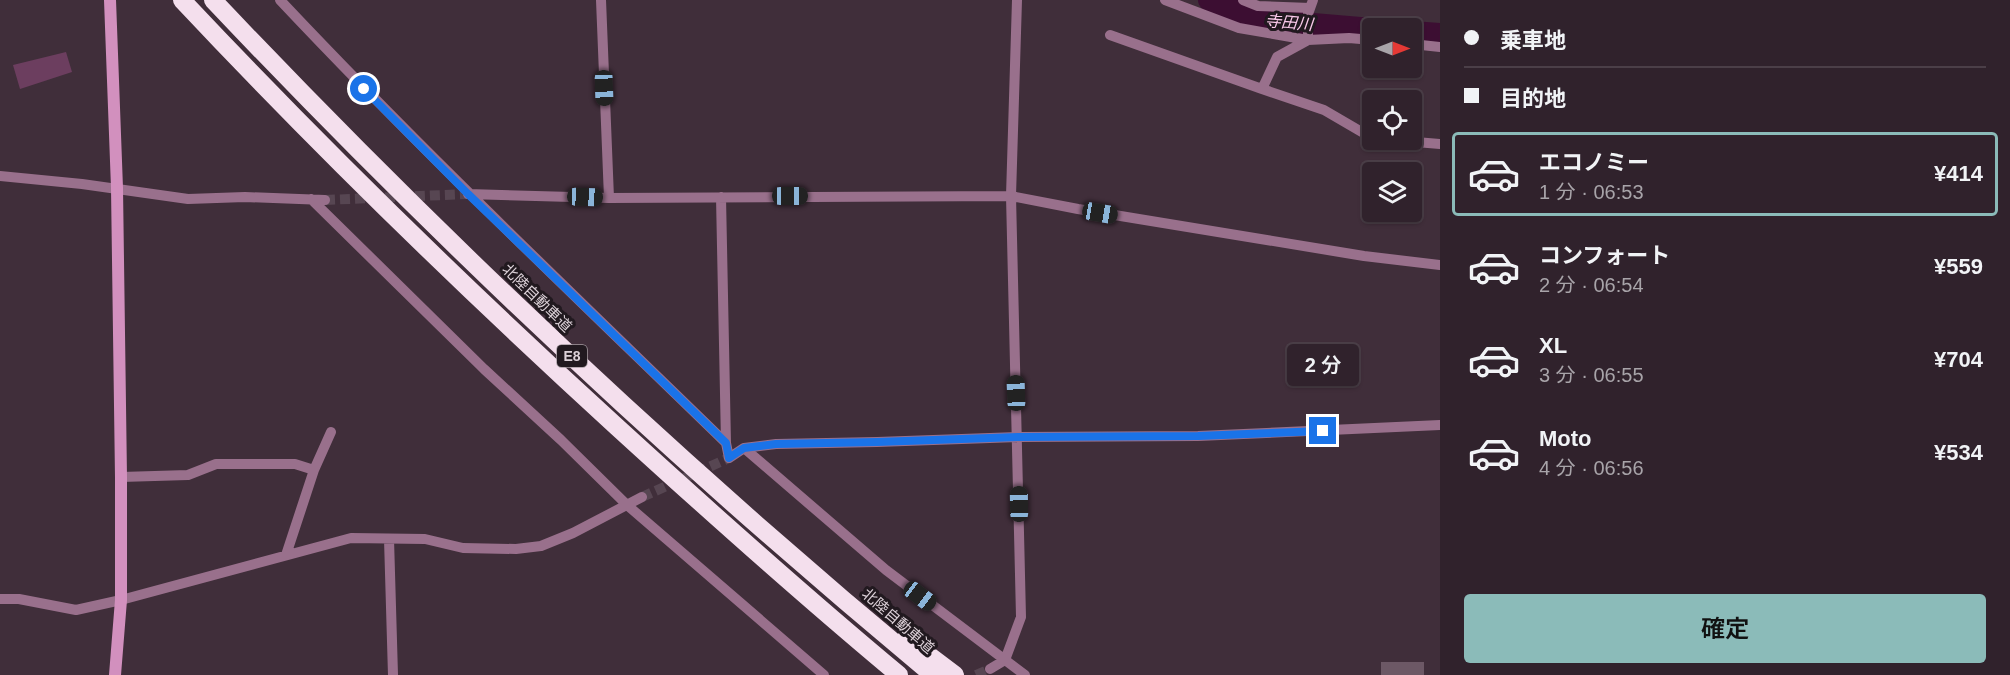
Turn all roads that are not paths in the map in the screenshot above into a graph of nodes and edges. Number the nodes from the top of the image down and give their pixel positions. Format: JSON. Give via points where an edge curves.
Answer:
{"nodes":[{"id":1,"x":110,"y":0,"type":"edge"},
{"id":2,"x":182,"y":0,"type":"edge"},
{"id":3,"x":213,"y":0,"type":"edge"},
{"id":4,"x":280,"y":0,"type":"edge"},
{"id":5,"x":601,"y":0,"type":"edge"},
{"id":6,"x":1017,"y":0,"type":"edge"},
{"id":7,"x":1165,"y":0,"type":"edge"},
{"id":8,"x":1243,"y":0,"type":"edge"},
{"id":9,"x":1311,"y":4,"type":"edge"},
{"id":10,"x":1110,"y":35,"type":"dead end"},
{"id":11,"x":1362,"y":39,"type":"edge"},
{"id":12,"x":1308,"y":40,"type":"junction"},
{"id":13,"x":1422,"y":45,"type":"edge"},
{"id":14,"x":1440,"y":47,"type":"edge"},
{"id":15,"x":1262,"y":89,"type":"junction"},
{"id":16,"x":1362,"y":132,"type":"edge"},
{"id":17,"x":1422,"y":142,"type":"edge"},
{"id":18,"x":1440,"y":144,"type":"edge"},
{"id":19,"x":0,"y":176,"type":"edge"},
{"id":20,"x":117,"y":188,"type":"junction"},
{"id":21,"x":468,"y":194,"type":"junction"},
{"id":22,"x":1011,"y":196,"type":"junction"},
{"id":23,"x":721,"y":197,"type":"junction"},
{"id":24,"x":609,"y":198,"type":"junction"},
{"id":25,"x":311,"y":199,"type":"junction"},
{"id":26,"x":325,"y":200,"type":"tunnel mouth"},
{"id":27,"x":1440,"y":265,"type":"edge"},
{"id":28,"x":1440,"y":425,"type":"edge"},
{"id":29,"x":331,"y":432,"type":"dead end"},
{"id":30,"x":1018,"y":437,"type":"junction"},
{"id":31,"x":726,"y":443,"type":"junction"},
{"id":32,"x":744,"y":448,"type":"junction"},
{"id":33,"x":314,"y":470,"type":"junction"},
{"id":34,"x":121,"y":477,"type":"junction"},
{"id":35,"x":642,"y":498,"type":"tunnel mouth"},
{"id":36,"x":627,"y":505,"type":"junction"},
{"id":37,"x":759,"y":526,"type":"junction"},
{"id":38,"x":389,"y":539,"type":"junction"},
{"id":39,"x":286,"y":555,"type":"junction"},
{"id":40,"x":0,"y":599,"type":"edge"},
{"id":41,"x":121,"y":600,"type":"junction"},
{"id":42,"x":1005,"y":660,"type":"junction"},
{"id":43,"x":990,"y":669,"type":"dead end"},
{"id":44,"x":115,"y":675,"type":"edge"},
{"id":45,"x":393,"y":675,"type":"edge"},
{"id":46,"x":824,"y":675,"type":"edge"},
{"id":47,"x":897,"y":675,"type":"edge"},
{"id":48,"x":933,"y":675,"type":"edge"},
{"id":49,"x":955,"y":675,"type":"edge"},
{"id":50,"x":1025,"y":675,"type":"edge"}],
"edges":[{"from":1,"to":20,"type":"street"},
{"from":2,"to":47,"type":"highway","number":"E8","via":[[518,336],[748,546]]},
{"from":3,"to":37,"type":"highway","name":"北陸自動車道","number":"E8","via":[[327,119],[536,322]]},
{"from":4,"to":21,"type":"street"},
{"from":5,"to":24,"type":"street"},
{"from":6,"to":22,"type":"street"},
{"from":7,"to":12,"type":"street","via":[[1239,28]]},
{"from":8,"to":9,"type":"street","via":[[1258,6]]},
{"from":9,"to":12,"type":"street"},
{"from":10,"to":15,"type":"street"},
{"from":11,"to":12,"type":"street"},
{"from":12,"to":15,"type":"street","via":[[1277,57]]},
{"from":13,"to":14,"type":"street"},
{"from":15,"to":16,"type":"street","via":[[1324,110]]},
{"from":17,"to":18,"type":"street"},
{"from":19,"to":20,"type":"street"},
{"from":20,"to":25,"type":"street","via":[[188,199]]},
{"from":20,"to":34,"type":"street"},
{"from":21,"to":24,"type":"street"},
{"from":21,"to":31,"type":"street"},
{"from":22,"to":23,"type":"street"},
{"from":22,"to":27,"type":"street","via":[[1364,256]]},
{"from":22,"to":30,"type":"street"},
{"from":23,"to":24,"type":"street"},
{"from":23,"to":31,"type":"street"},
{"from":25,"to":26,"type":"street"},
{"from":25,"to":36,"type":"street"},
{"from":28,"to":30,"type":"street","via":[[1198,436]]},
{"from":29,"to":33,"type":"street"},
{"from":30,"to":32,"type":"street"},
{"from":30,"to":42,"type":"street","via":[[1021,617]]},
{"from":31,"to":32,"type":"street","via":[[729,458]]},
{"from":32,"to":42,"type":"street","via":[[886,570]]},
{"from":33,"to":34,"type":"street","via":[[295,464],[216,464],[188,475]]},
{"from":33,"to":39,"type":"street"},
{"from":34,"to":41,"type":"street"},
{"from":35,"to":36,"type":"street"},
{"from":36,"to":38,"type":"street","via":[[541,546],[464,548],[425,538]]},
{"from":36,"to":46,"type":"street"},
{"from":37,"to":48,"type":"highway","name":"北陸自動車道","number":"E8"},
{"from":37,"to":49,"type":"highway"},
{"from":38,"to":39,"type":"street","via":[[351,538]]},
{"from":38,"to":45,"type":"street"},
{"from":39,"to":41,"type":"street"},
{"from":40,"to":41,"type":"street","via":[[76,610]]},
{"from":41,"to":44,"type":"street"},
{"from":42,"to":43,"type":"street"},
{"from":42,"to":50,"type":"street"}]}
